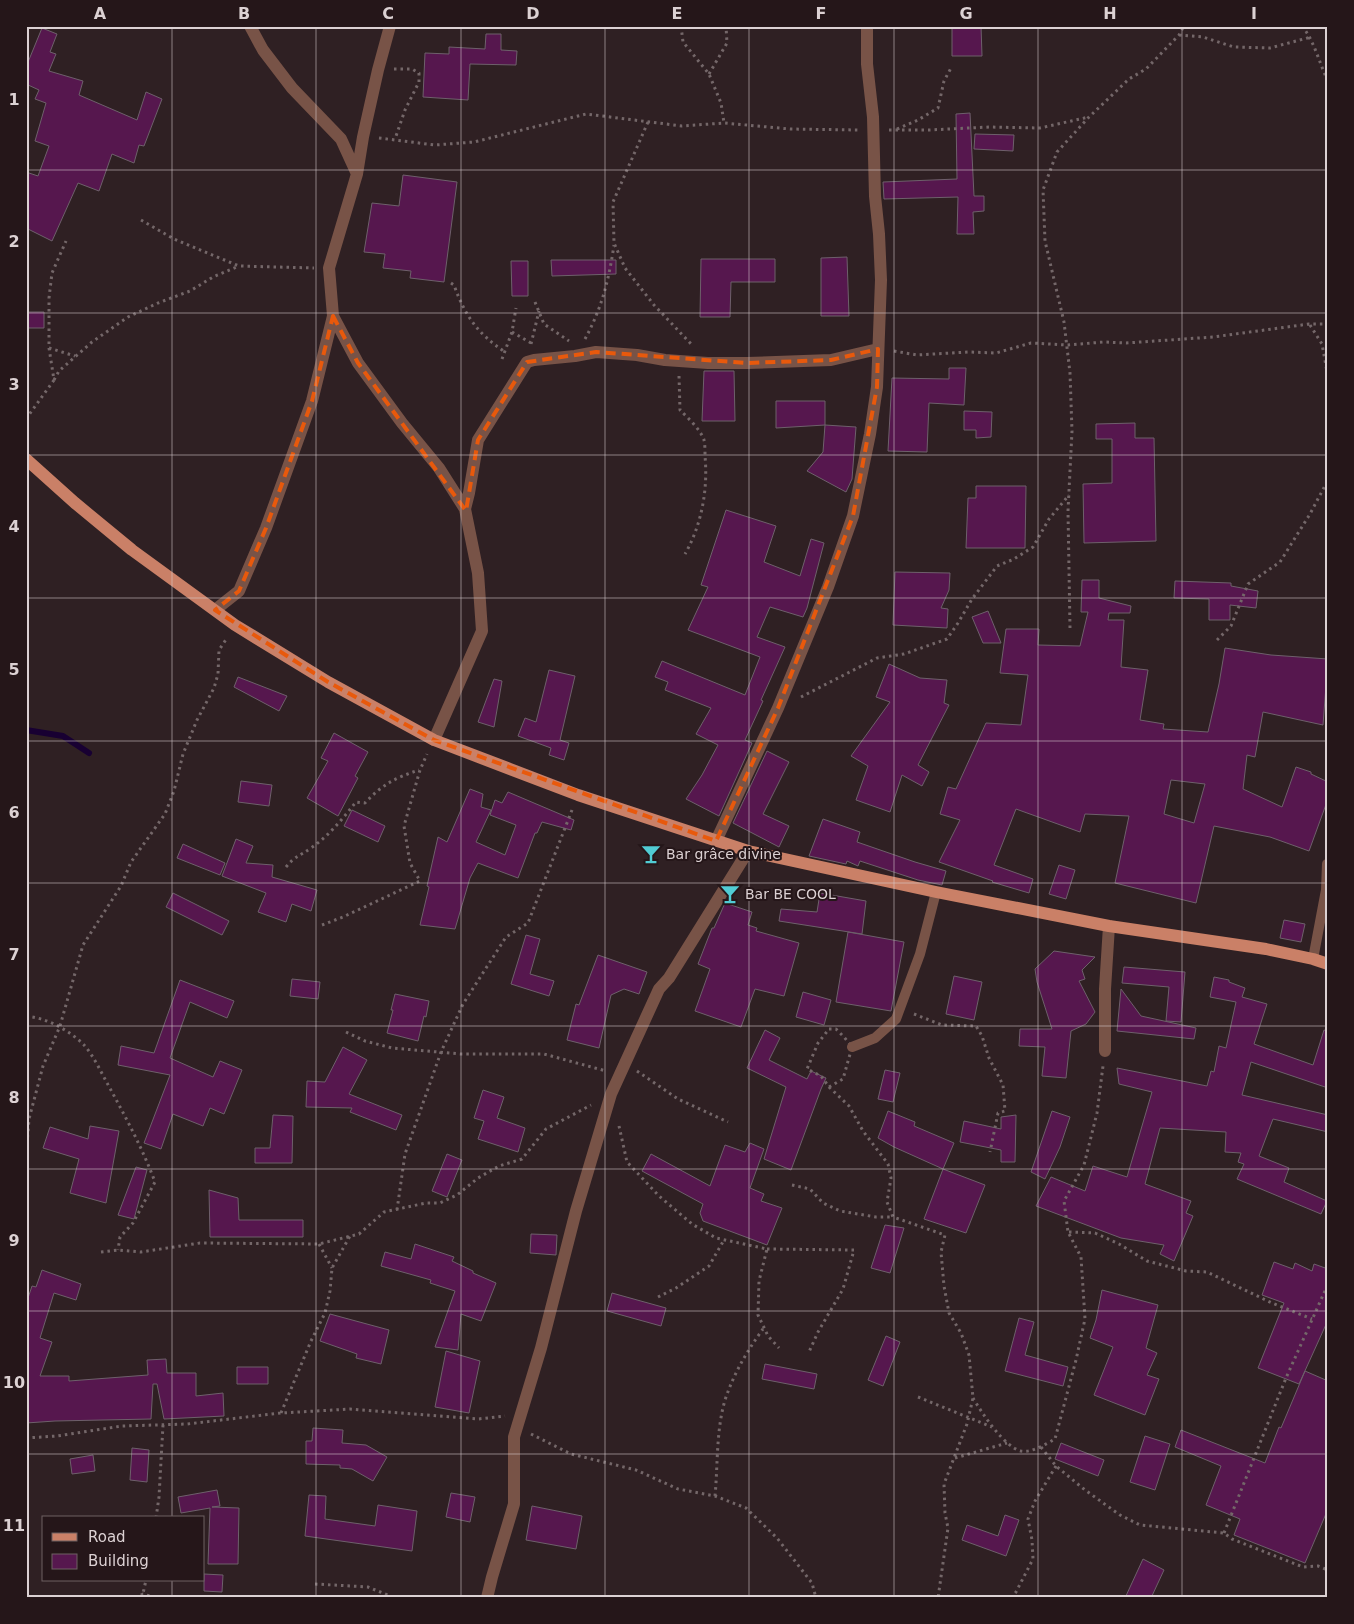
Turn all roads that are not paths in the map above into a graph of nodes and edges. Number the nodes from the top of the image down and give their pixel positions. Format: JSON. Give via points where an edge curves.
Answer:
{"nodes":[{"id":1,"x":250,"y":26,"type":"edge"},
{"id":2,"x":390,"y":26,"type":"edge"},
{"id":3,"x":867,"y":26,"type":"edge"},
{"id":4,"x":357,"y":174,"type":"junction"},
{"id":5,"x":333,"y":316,"type":"junction"},
{"id":6,"x":878,"y":349,"type":"junction"},
{"id":7,"x":26,"y":459,"type":"edge"},
{"id":8,"x":464,"y":509,"type":"junction"},
{"id":9,"x":215,"y":610,"type":"junction"},
{"id":10,"x":434,"y":740,"type":"junction"},
{"id":11,"x":716,"y":841,"type":"junction"},
{"id":12,"x":748,"y":851,"type":"junction"},
{"id":13,"x":1327,"y":864,"type":"edge"},
{"id":14,"x":936,"y":892,"type":"junction"},
{"id":15,"x":1109,"y":926,"type":"junction"},
{"id":16,"x":1313,"y":959,"type":"junction"},
{"id":17,"x":1328,"y":964,"type":"edge"},
{"id":18,"x":852,"y":1047,"type":"road end"},
{"id":19,"x":1105,"y":1051,"type":"road end"},
{"id":20,"x":487,"y":1598,"type":"edge"}],
"edges":[{"from":1,"to":4,"type":"street","via":[[262,50],[292,88],[341,139]]},
{"from":2,"to":4,"type":"street"},
{"from":3,"to":6,"type":"street","via":[[881,280]]},
{"from":4,"to":5,"type":"street","via":[[329,268]]},
{"from":5,"to":8,"type":"street","via":[[358,363],[439,468]]},
{"from":5,"to":9,"type":"street","via":[[312,401],[266,528],[239,590]]},
{"from":6,"to":8,"type":"street","via":[[831,360],[747,364],[582,351],[575,356],[527,362],[478,440]]},
{"from":6,"to":11,"type":"street","via":[[877,387],[870,434],[853,516],[828,587],[778,708]]},
{"from":7,"to":9,"type":"main road","via":[[132,550]]},
{"from":8,"to":10,"type":"street","via":[[478,573],[482,631]]},
{"from":9,"to":10,"type":"main road","via":[[328,682]]},
{"from":10,"to":11,"type":"main road","via":[[578,795]]},
{"from":11,"to":12,"type":"main road"},
{"from":12,"to":14,"type":"main road"},
{"from":12,"to":20,"type":"street","via":[[660,988],[611,1094],[514,1436],[514,1504]]},
{"from":13,"to":16,"type":"lane","via":[[1326,890]]},
{"from":14,"to":15,"type":"main road"},
{"from":14,"to":18,"type":"lane","via":[[920,954],[896,1019],[875,1038]]},
{"from":15,"to":16,"type":"main road"},
{"from":15,"to":19,"type":"street"},
{"from":16,"to":17,"type":"main road"}]}
